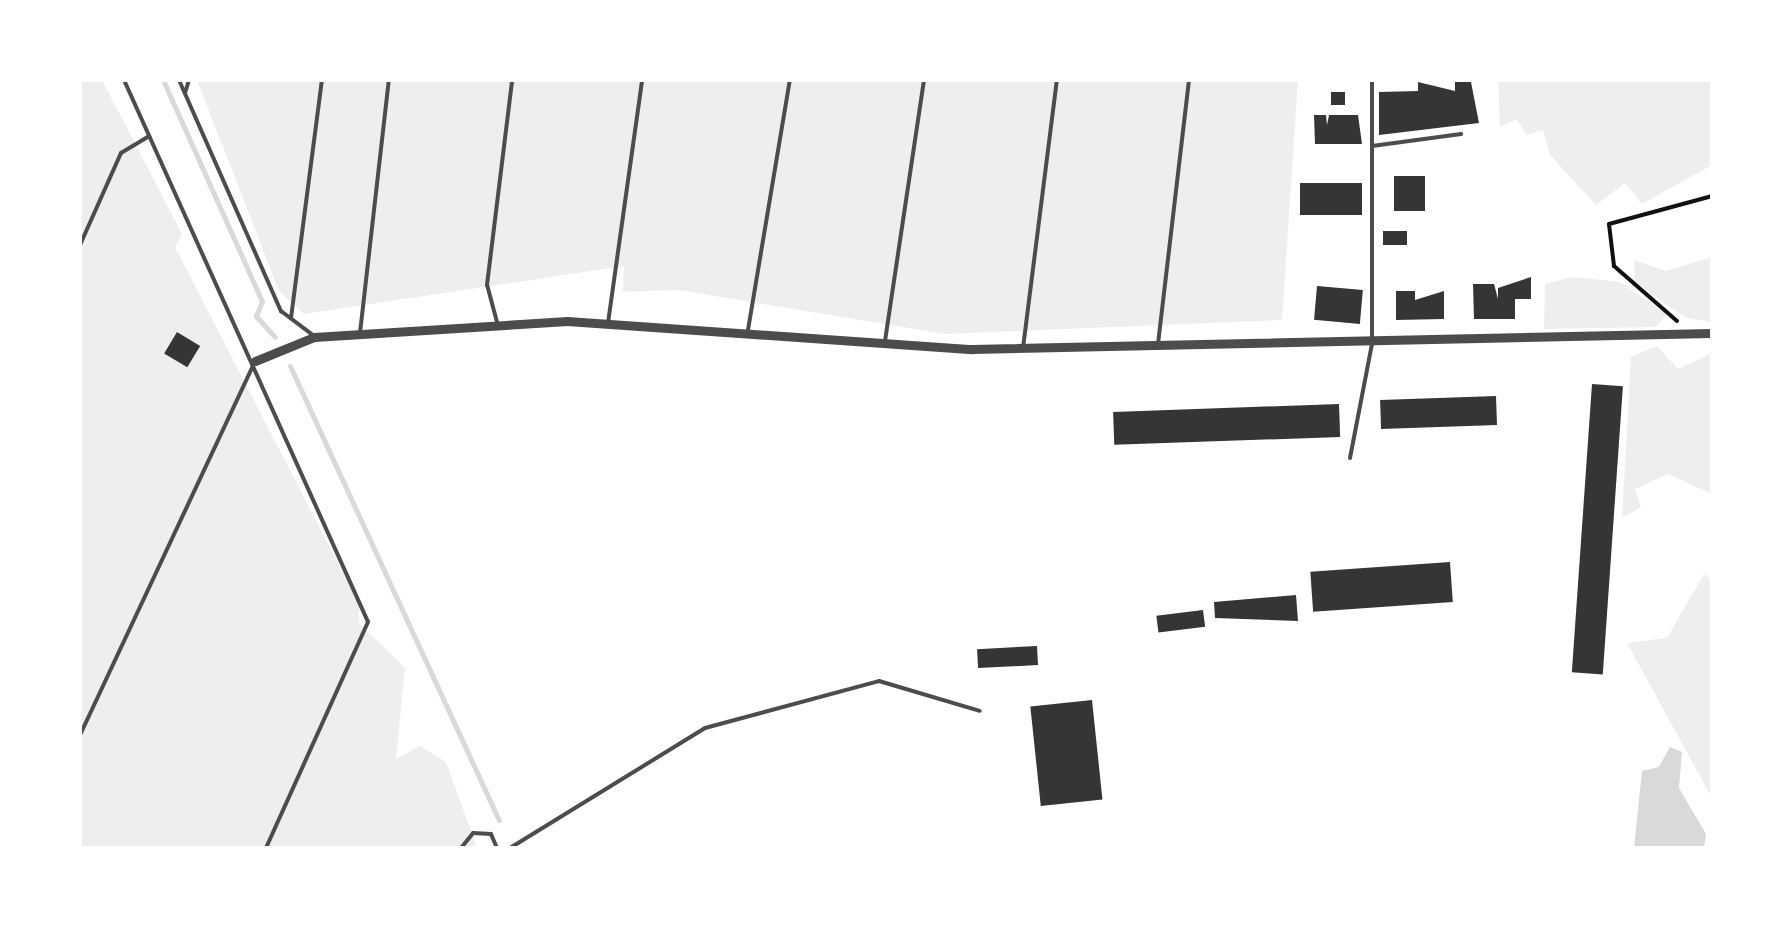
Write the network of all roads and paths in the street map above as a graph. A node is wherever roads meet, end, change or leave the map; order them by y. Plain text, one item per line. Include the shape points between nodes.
1 (124, 80) edge
2 (179, 80) edge
3 (189, 80) edge
4 (322, 80) edge
5 (389, 80) edge
6 (512, 80) edge
7 (642, 80) edge
8 (790, 80) edge
9 (924, 80) edge
10 (1057, 80) edge
11 (1189, 80) edge
12 (1372, 80) edge
13 (185, 93) junction
14 (1461, 134) dead end
15 (149, 136) junction
16 (1372, 146) junction
17 (1712, 196) edge
18 (80, 245) edge
19 (291, 318) junction
20 (497, 322) junction
21 (608, 324) junction
22 (1712, 333) edge
23 (1684, 334) junction
24 (747, 335) junction
25 (314, 337) junction
26 (360, 338) junction
27 (1158, 344) junction
28 (1372, 344) junction
29 (885, 346) junction
30 (1023, 348) junction
31 (255, 361) junction
32 (1350, 458) dead end
33 (980, 711) dead end
34 (80, 735) edge
35 (266, 848) edge
36 (461, 848) edge
37 (497, 848) edge
38 (510, 848) edge

1 - 15 lane
2 - 13 lane
3 - 13 lane
4 - 19 lane
5 - 26 lane
6 - 20 lane via 487,285
7 - 21 lane
8 - 24 lane
9 - 29 lane
10 - 30 lane
11 - 27 lane
12 - 16 lane
13 - 19 lane
14 - 16 lane
15 - 18 lane via 121,153
15 - 31 lane
16 - 28 lane
17 - 23 path via 1624,215 1606,240 1614,266
19 - 25 lane
20 - 21 street
20 - 26 street
21 - 24 street
22 - 23 street
23 - 28 street
24 - 29 street
25 - 26 street
25 - 31 street
27 - 28 street
27 - 30 street
28 - 32 lane
29 - 30 street
31 - 34 lane
31 - 35 lane via 368,622
33 - 38 lane via 879,680 705,728
36 - 37 lane via 473,833 491,834

